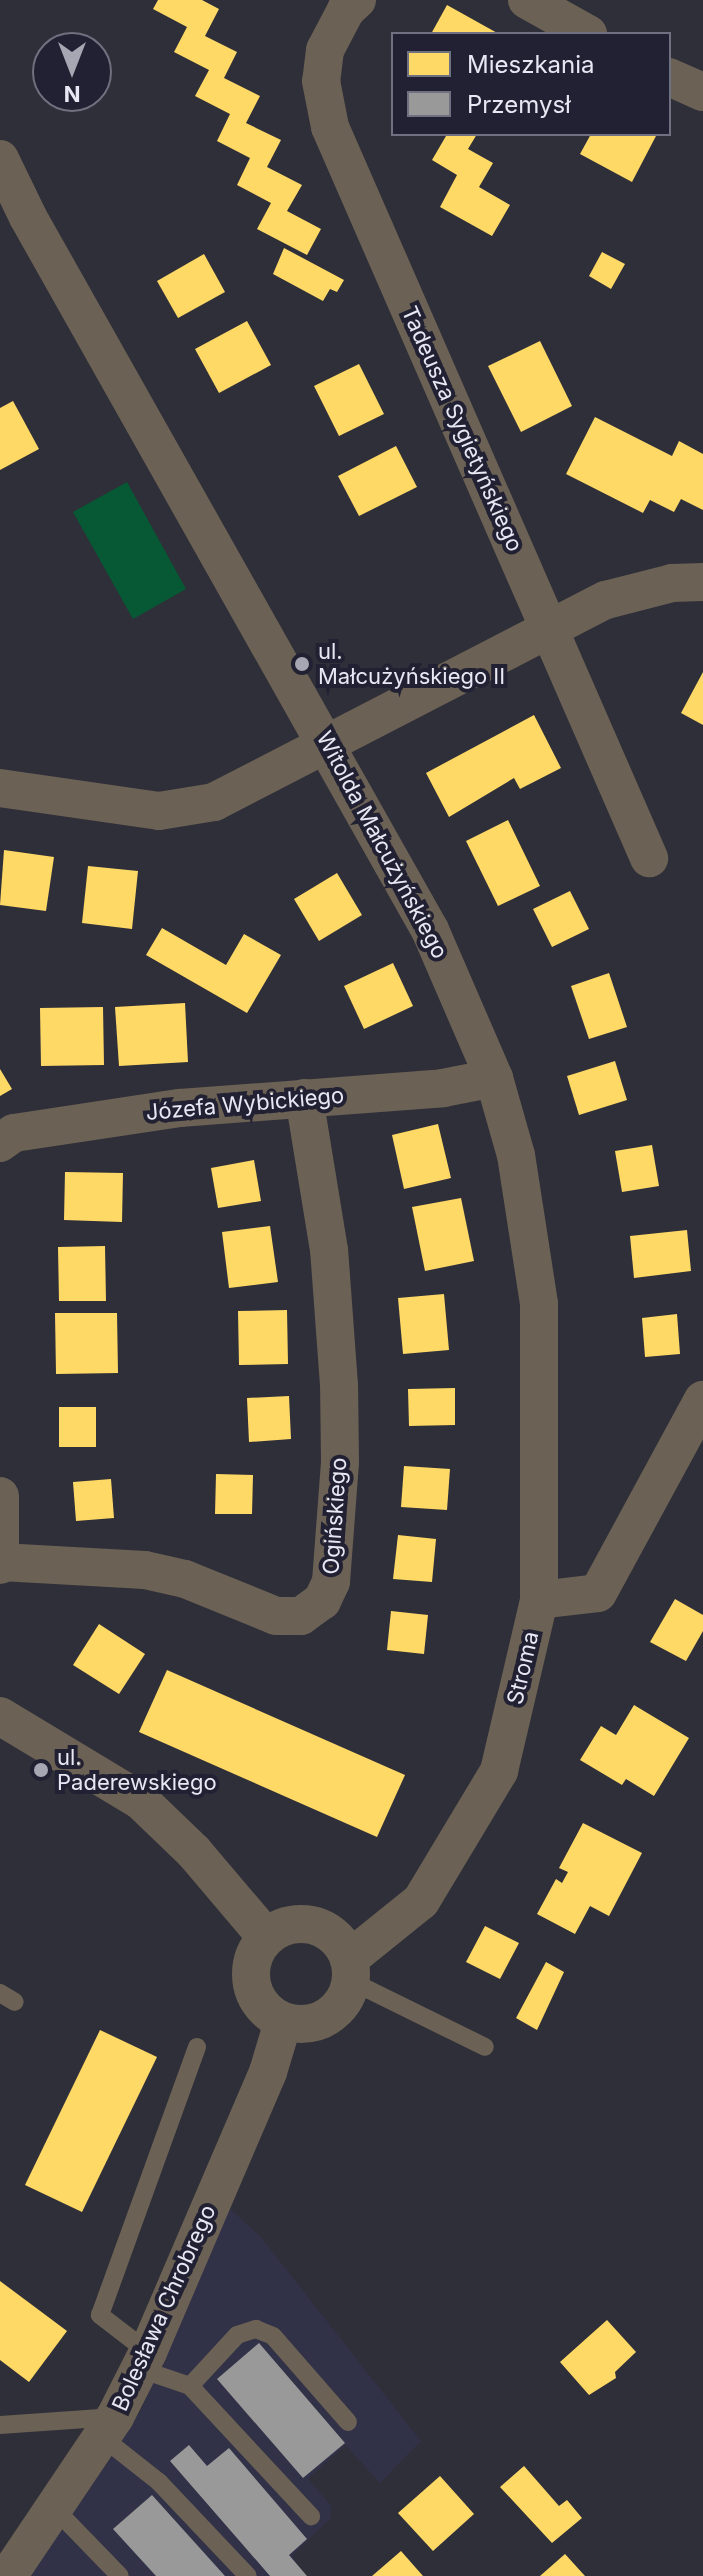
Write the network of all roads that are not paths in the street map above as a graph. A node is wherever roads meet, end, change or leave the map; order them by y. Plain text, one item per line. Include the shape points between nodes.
1 (357, 0) edge
2 (527, 0) edge
3 (584, 32) edge
4 (671, 78) edge
5 (703, 92) edge
6 (0, 159) edge
7 (703, 582) edge
8 (549, 628) junction
9 (329, 745) junction
10 (0, 788) edge
11 (649, 858) dead end
12 (494, 1078) junction
13 (304, 1098) junction
14 (0, 1143) edge
15 (703, 1400) edge
16 (0, 1496) edge
17 (1, 1564) edge
18 (539, 1600) junction
19 (0, 1716) edge
20 (266, 1937) junction
21 (350, 1970) junction
22 (283, 2022) junction
23 (197, 2047) dead end
24 (485, 2047) dead end
25 (144, 2360) junction
26 (190, 2386) junction
27 (348, 2422) dead end
28 (0, 2425) edge
29 (108, 2427) junction
30 (55, 2509) junction
31 (311, 2516) dead end
32 (10, 2556) edge
33 (120, 2576) edge
34 (248, 2576) edge

1 - 8 street, Tadeusza Sygietyńskiego via 325,50 321,81 330,127
2 - 3 street
4 - 5 street
6 - 9 street, Witolda Małcużyńskiego
7 - 8 street via 638,589
8 - 9 street
8 - 11 street, Tadeusza Sygietyńskiego
9 - 10 street via 214,802 159,811
9 - 12 street, Witolda Małcużyńskiego via 430,930
12 - 13 street, Józefa Wybickiego via 443,1088
12 - 18 street, Witolda Małcużyńskiego via 516,1155 539,1304
13 - 14 street, Józefa Wybickiego via 180,1108 14,1133
13 - 17 street, Ogińskiego via 329,1250 339,1385 340,1462 331,1582 322,1601 301,1616 276,1616 185,1579 145,1570
15 - 18 street via 598,1593
16 - 17 street
18 - 21 street, Stroma via 499,1771 421,1901
19 - 20 street via 141,1801 194,1852
20 - 21 street via 304,1923 331,1935
20 - 22 street via 256,1951 251,1984 263,2007
21 - 22 street via 344,2002 327,2018 306,2025
21 - 24 lane
22 - 25 street, Bolesława Chrobrego via 268,2072
23 - 25 lane via 100,2315
25 - 26 lane
25 - 29 street, Bolesława Chrobrego
26 - 27 lane via 237,2335 256,2329 273,2336
26 - 31 lane
28 - 29 lane
29 - 30 street, Bolesława Chrobrego
29 - 34 lane
30 - 32 street, Bolesława Chrobrego
30 - 33 lane

